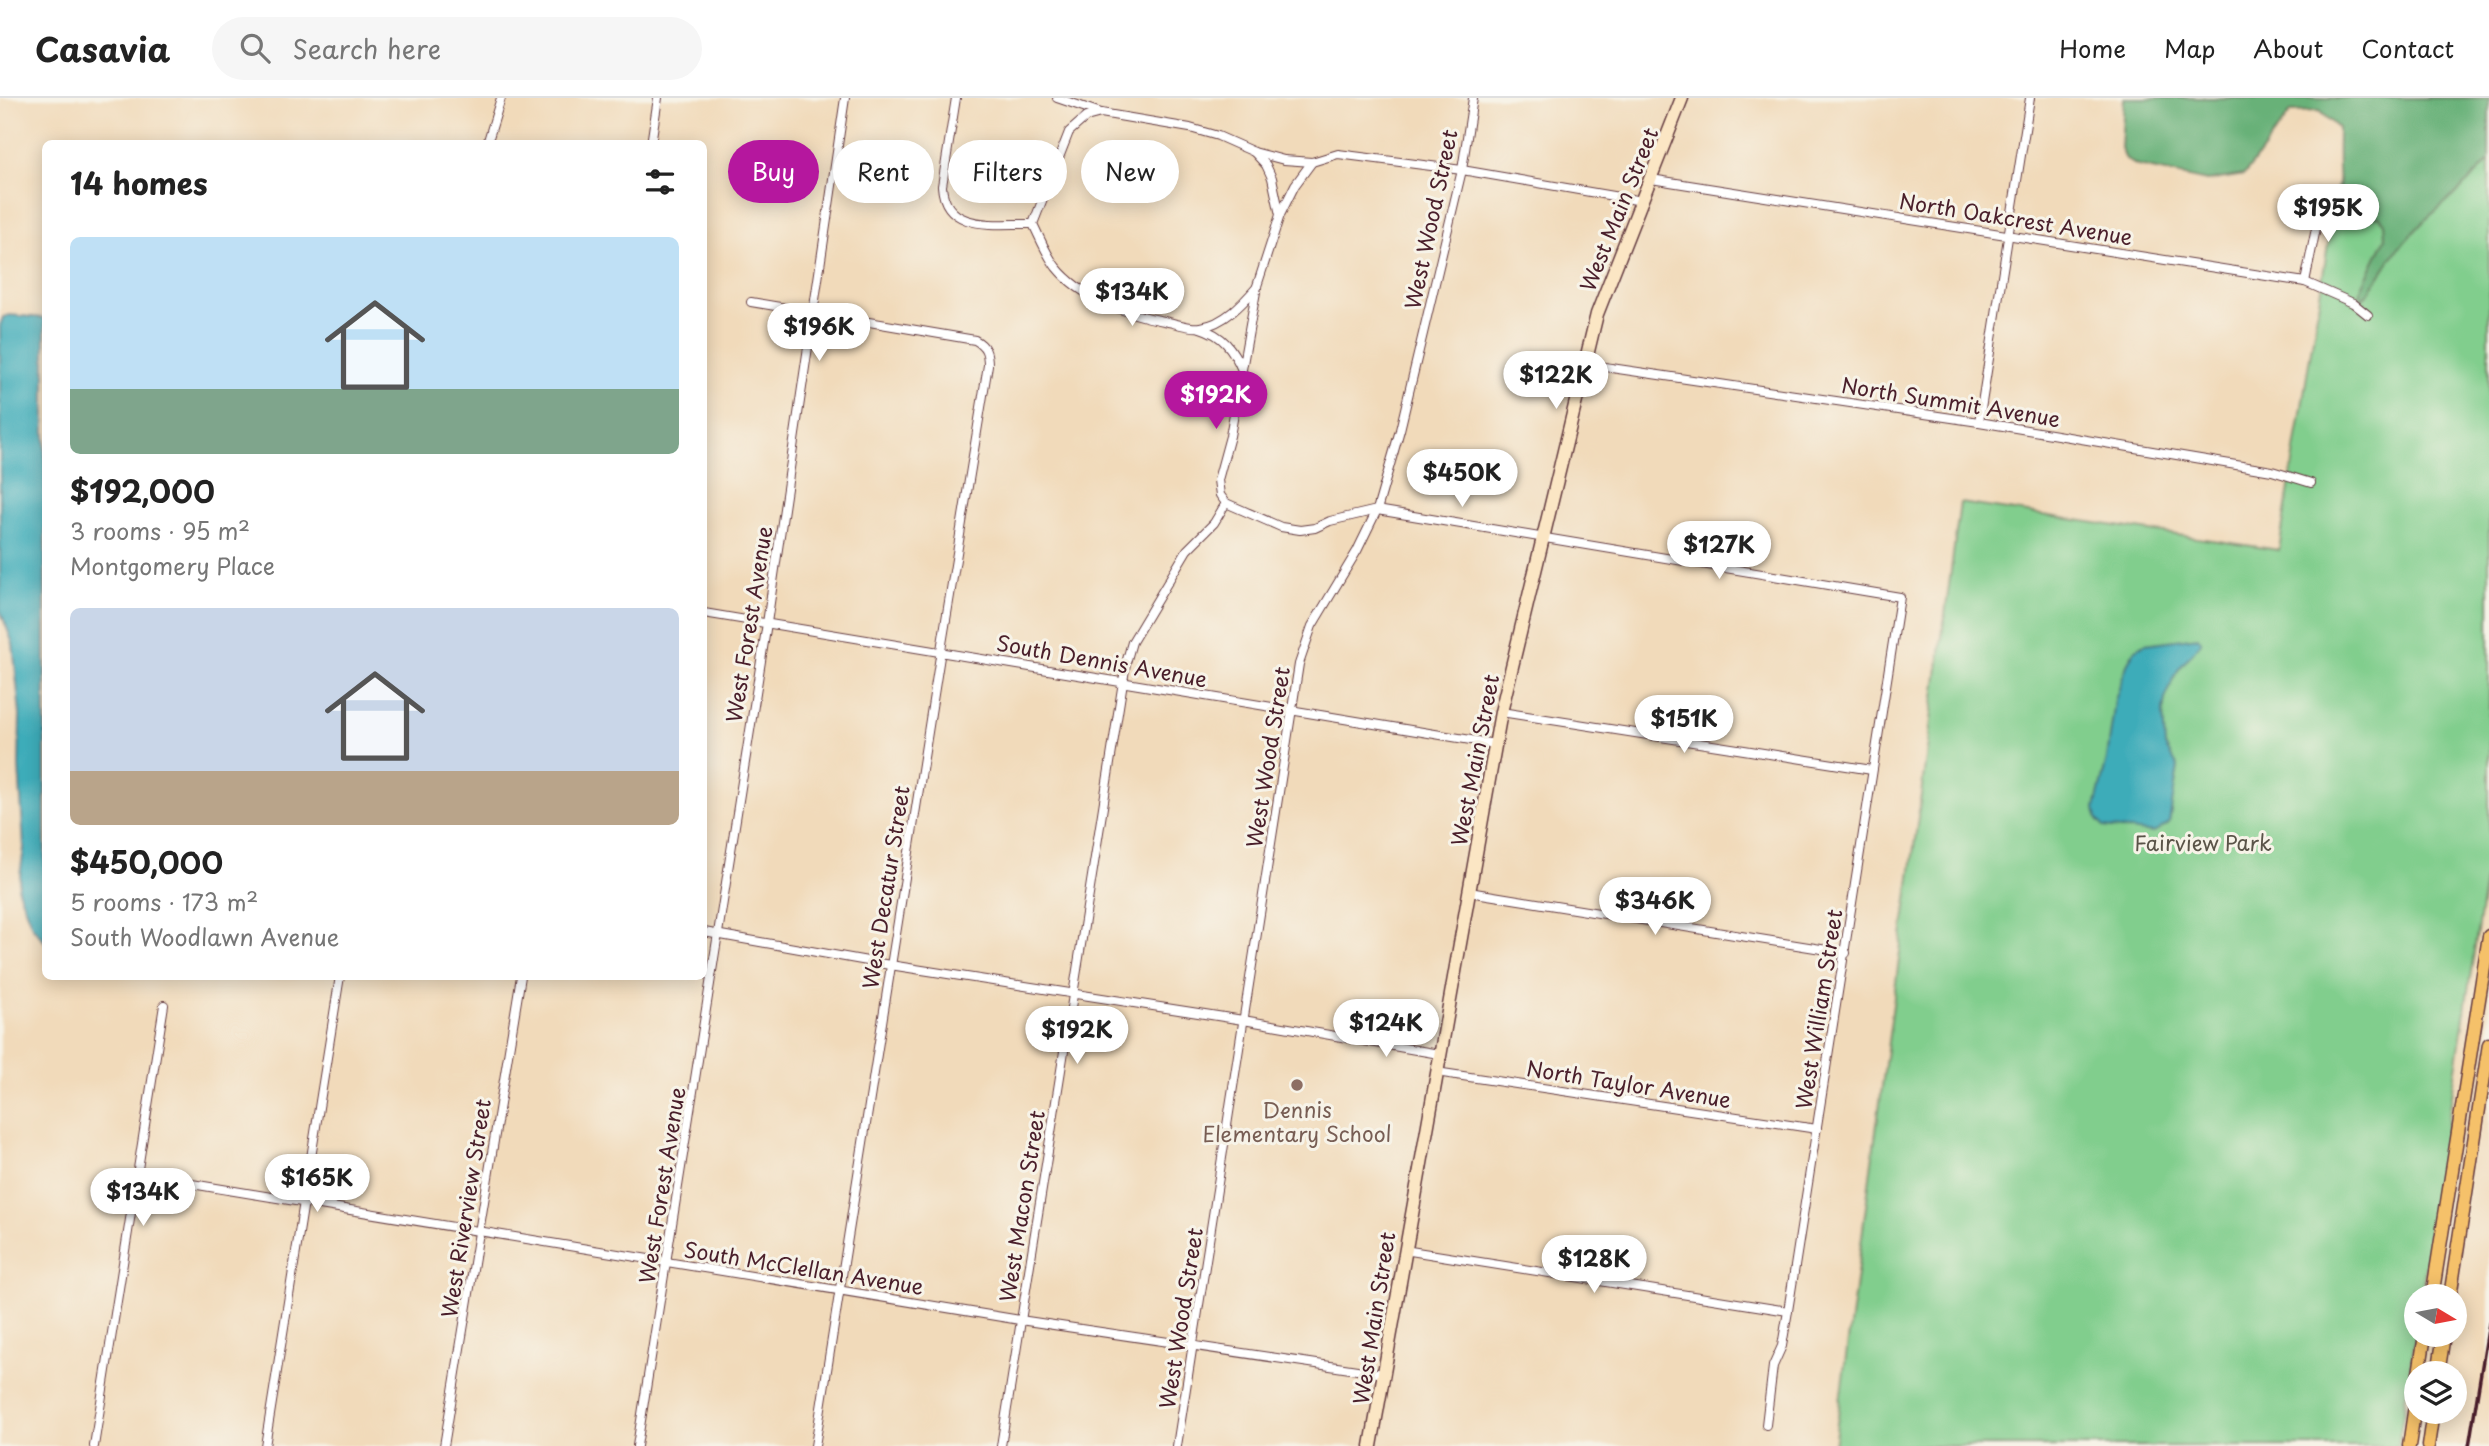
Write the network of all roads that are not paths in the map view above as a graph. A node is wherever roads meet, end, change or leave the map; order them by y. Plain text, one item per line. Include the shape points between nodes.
1 (501, 98) edge
2 (658, 98) edge
3 (845, 98) edge
4 (956, 98) edge
5 (1058, 98) edge
6 (1473, 98) edge
7 (1682, 98) edge
8 (2030, 98) edge
9 (1101, 113) junction
10 (488, 140) edge
11 (652, 140) edge
12 (1254, 152) junction
13 (1312, 162) junction
14 (1462, 170) junction
15 (1651, 179) junction
16 (2322, 200) dead end
17 (1642, 201) junction
18 (1280, 215) junction
19 (1033, 224) junction
20 (2009, 234) junction
21 (2305, 282) junction
22 (1257, 286) junction
23 (751, 302) dead end
24 (812, 312) junction
25 (2368, 315) dead end
26 (1200, 328) junction
27 (1584, 364) junction
28 (1242, 370) junction
29 (1979, 422) junction
30 (2311, 483) dead end
31 (1226, 503) junction
32 (1377, 510) junction
33 (1543, 536) junction
34 (707, 613) edge
35 (766, 623) junction
36 (941, 650) junction
37 (1123, 681) junction
38 (1292, 710) junction
39 (1501, 712) junction
40 (1495, 744) junction
41 (1872, 770) junction
42 (1469, 892) junction
43 (707, 932) edge
44 (717, 934) junction
45 (2489, 936) edge
46 (1846, 953) junction
47 (890, 965) junction
48 (339, 980) edge
49 (519, 980) edge
50 (1074, 994) junction
51 (164, 1005) dead end
52 (1242, 1020) junction
53 (2489, 1044) edge
54 (1439, 1054) junction
55 (1436, 1072) junction
56 (1817, 1129) junction
57 (137, 1175) junction
58 (304, 1202) junction
59 (479, 1231) junction
60 (1404, 1250) junction
61 (667, 1262) junction
62 (2434, 1284) edge
63 (2452, 1284) edge
64 (840, 1289) junction
65 (1788, 1311) junction
66 (1020, 1320) junction
67 (1193, 1346) junction
68 (1384, 1374) junction
69 (2412, 1424) edge
70 (2431, 1424) edge
71 (1766, 1425) dead end
72 (94, 1446) edge
73 (265, 1446) edge
74 (444, 1446) edge
75 (637, 1446) edge
76 (815, 1446) edge
77 (1000, 1446) edge
78 (1177, 1446) edge
79 (1371, 1446) edge
80 (2409, 1446) edge
81 (2428, 1446) edge

1 - 10 street
2 - 11 street
3 - 24 street, West Forest Avenue
4 - 19 street via 942,186 949,211 960,219 978,222
5 - 9 street
6 - 14 street, West Wood Street
7 - 15 street, West Main Street
8 - 20 street
9 - 12 street via 1190,128
9 - 19 street via 1086,117 1069,132
12 - 13 street
12 - 18 street via 1272,178
13 - 14 street via 1338,153
13 - 18 street
14 - 17 street
14 - 32 street, West Wood Street
15 - 17 street, West Main Street
15 - 20 street, North Oakcrest Avenue
16 - 21 street
17 - 27 street, West Main Street via 1612,270
18 - 22 street
19 - 26 street via 1056,266 1078,288 1148,318
20 - 21 street, North Oakcrest Avenue
20 - 29 street
21 - 25 street, North Oakcrest Avenue via 2353,303
22 - 26 street via 1224,317
22 - 28 street
23 - 24 street
24 - 35 street, West Forest Avenue
24 - 36 street, West Decatur Street via 975,340 988,354
26 - 28 street via 1226,341
27 - 29 street, North Summit Avenue
27 - 33 street, West Main Street
28 - 31 street via 1218,480
29 - 30 street, North Summit Avenue via 2273,471
31 - 32 street via 1280,527 1300,530
31 - 37 street, West Macon Street via 1214,523 1187,550 1132,642
32 - 33 street
32 - 38 street, West Wood Street via 1312,626
33 - 39 street, West Main Street
33 - 41 street, West William Street via 1900,597
34 - 35 street, South Dennis Avenue
35 - 36 street, South Dennis Avenue
35 - 44 street, West Forest Avenue
36 - 37 street, South Dennis Avenue
36 - 47 street, West Decatur Street
37 - 38 street, South Dennis Avenue
37 - 50 street, West Macon Street
38 - 40 street, South Dennis Avenue
38 - 52 street, West Wood Street
39 - 40 street, West Main Street
39 - 41 street
40 - 42 street, West Main Street
41 - 46 street, West William Street
42 - 46 street
42 - 54 street, West Main Street
43 - 44 street
44 - 47 street
44 - 61 street, West Forest Avenue
45 - 62 main road
46 - 56 street, West William Street
47 - 50 street
47 - 64 street, West Decatur Street
48 - 58 street
49 - 59 street, West Riverview Street
50 - 52 street
50 - 66 street, West Macon Street
51 - 57 street
52 - 54 street
52 - 67 street, West Wood Street
53 - 63 main road
54 - 55 street, West Main Street
55 - 56 street, North Taylor Avenue
55 - 60 street, West Main Street
56 - 65 street, West William Street
57 - 58 street, South McClellan Avenue
57 - 72 street
58 - 59 street, South McClellan Avenue
58 - 73 street
59 - 61 street, South McClellan Avenue
59 - 74 street, West Riverview Street
60 - 65 street
60 - 68 street, West Main Street
61 - 64 street, South McClellan Avenue
61 - 75 street, West Forest Avenue
64 - 66 street, South McClellan Avenue
64 - 76 street, West Decatur Street
65 - 71 street, West William Street via 1773,1366
66 - 67 street, South McClellan Avenue
66 - 77 street, West Macon Street
67 - 68 street, South McClellan Avenue
67 - 78 street, West Wood Street
68 - 79 street, West Main Street
69 - 80 main road
70 - 81 main road

